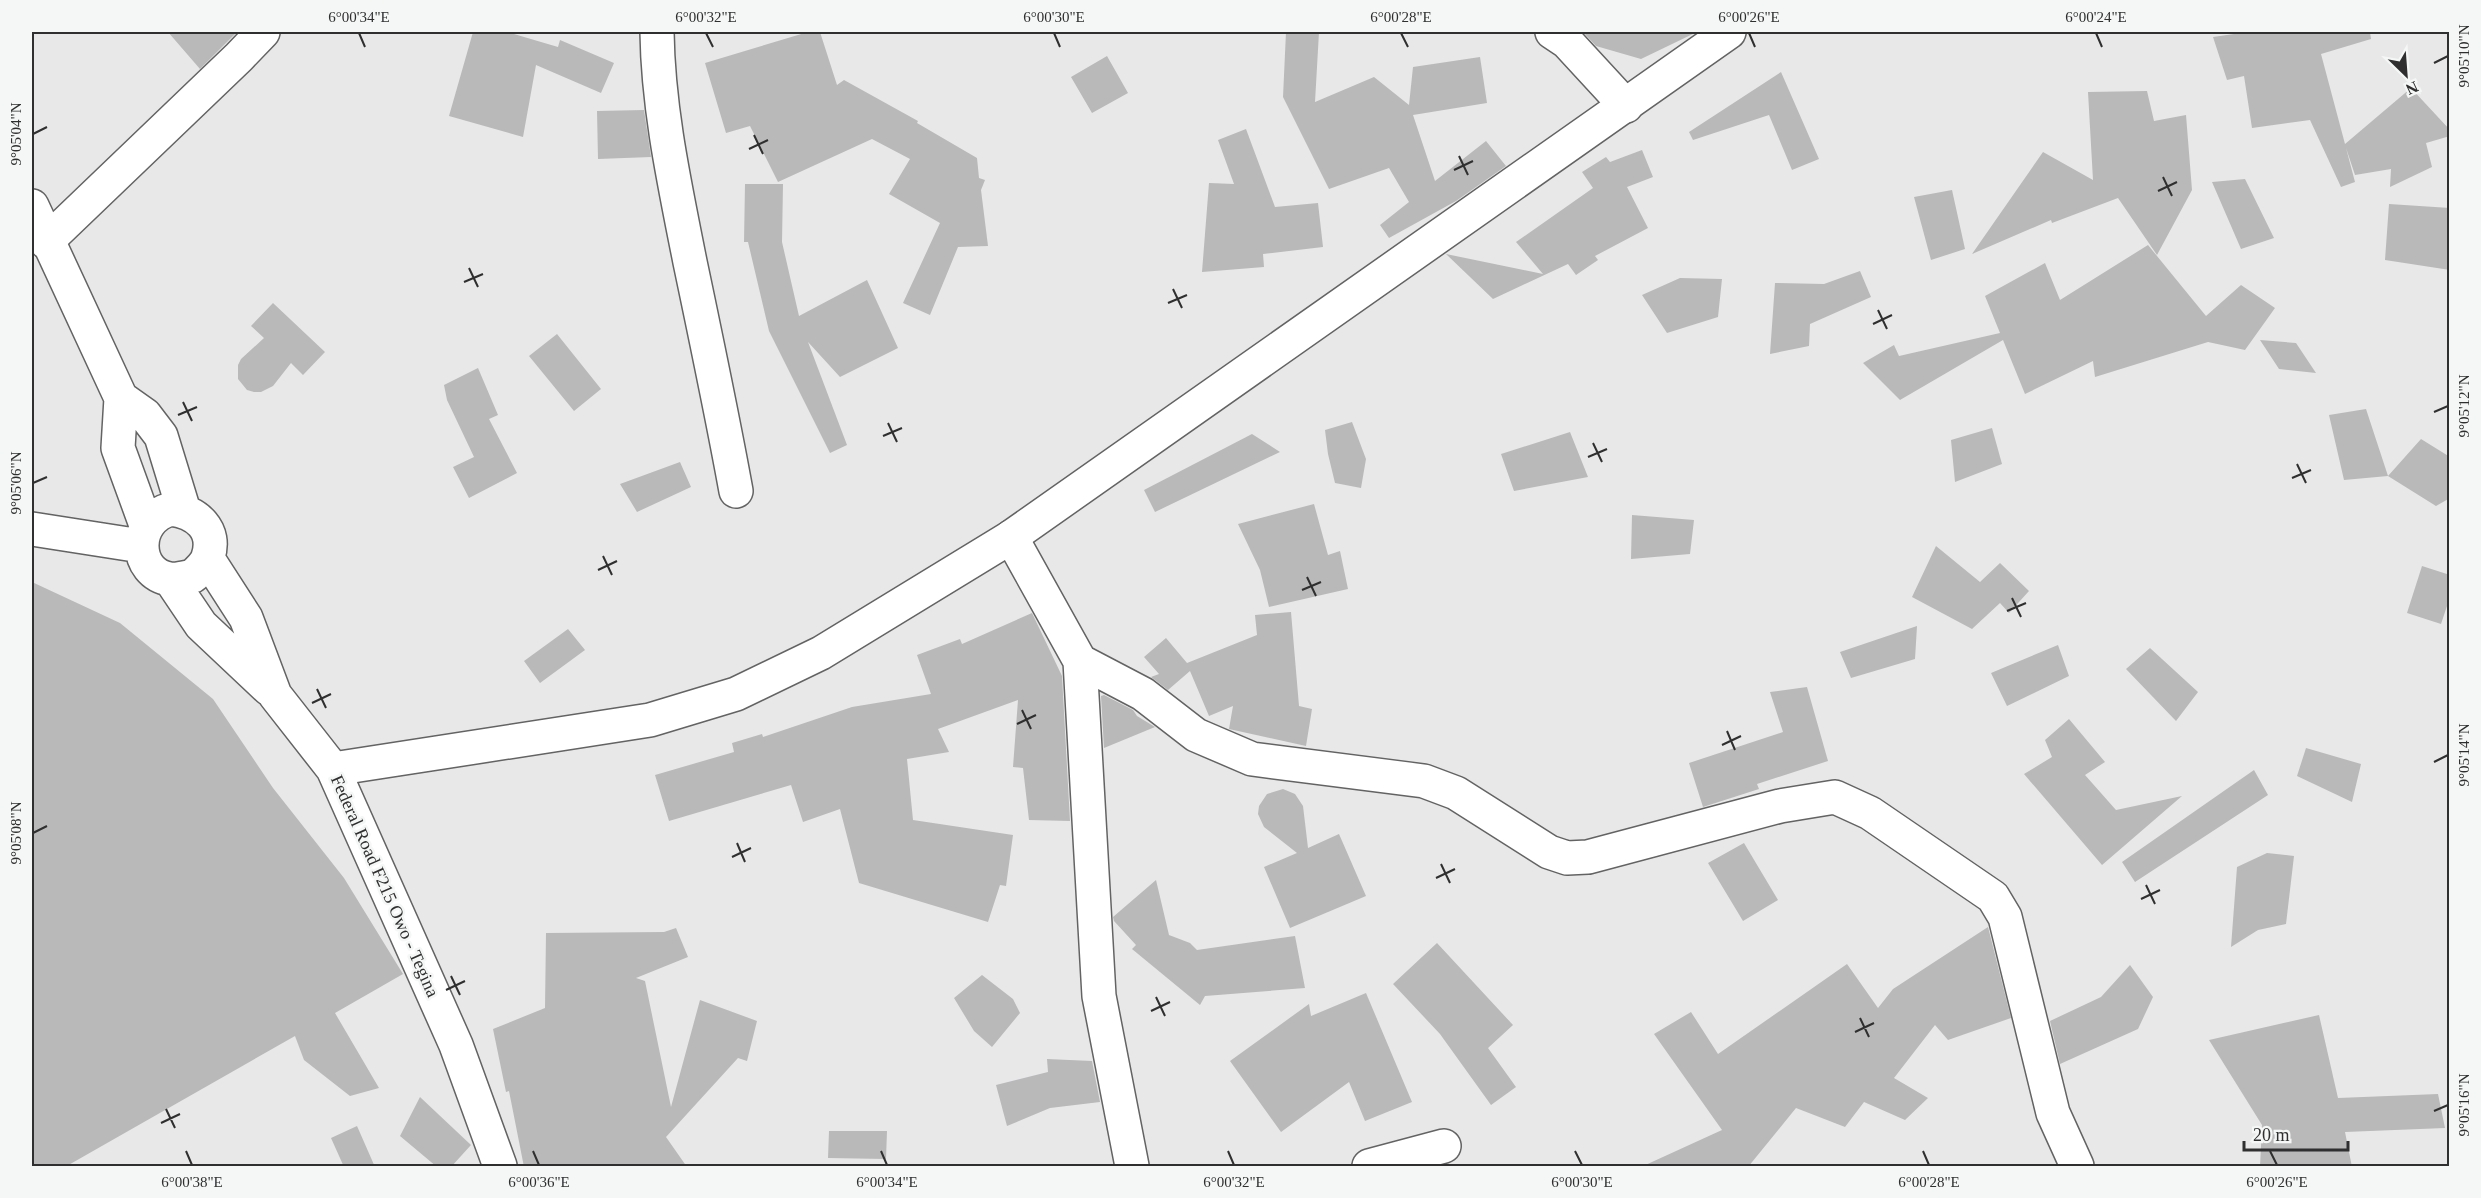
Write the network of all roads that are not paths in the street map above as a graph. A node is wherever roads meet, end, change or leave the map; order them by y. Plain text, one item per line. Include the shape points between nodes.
1 (263, 32) edge
2 (657, 32) edge
3 (1552, 32) edge
4 (1730, 32) edge
5 (1626, 105) junction
6 (32, 207) edge
7 (46, 242) junction
8 (121, 398) junction
9 (736, 491) dead end
10 (184, 511) junction
11 (32, 529) edge
12 (143, 536) junction
13 (1011, 537) junction
14 (208, 559) junction
15 (170, 579) junction
16 (1080, 661) junction
17 (275, 695) junction
18 (333, 769) junction
19 (1444, 1146) dead end
20 (500, 1167) edge
21 (1132, 1167) edge
22 (1370, 1167) edge
23 (2078, 1167) edge

1 - 7 main road
2 - 9 main road via 657,66 672,174
3 - 5 main road via 1567,42
4 - 5 main road
5 - 13 main road
6 - 7 main road
7 - 8 main road
8 - 10 main road via 145,415 161,436
8 - 12 main road via 118,448
10 - 12 main road via 171,509 159,513
10 - 14 main road, Federal Road F215 Owo - Tegina via 202,521 210,539
11 - 12 main road
12 - 15 main road via 145,561 156,573
13 - 16 main road
13 - 18 main road via 821,653 736,694 650,720
14 - 15 main road via 194,576
14 - 17 main road, Federal Road F215 Owo - Tegina via 246,618
15 - 17 main road via 201,625
16 - 21 main road via 1099,996
16 - 23 main road via 1143,693 1196,735 1251,759 1424,781 1456,793 1549,852 1567,858 1588,857 1780,806 1835,797 1870,813 1993,897 2005,917 2053,1113
17 - 18 main road, Federal Road F215 Owo - Tegina
18 - 20 main road, Federal Road F215 Owo - Tegina via 456,1045
19 - 22 main road

